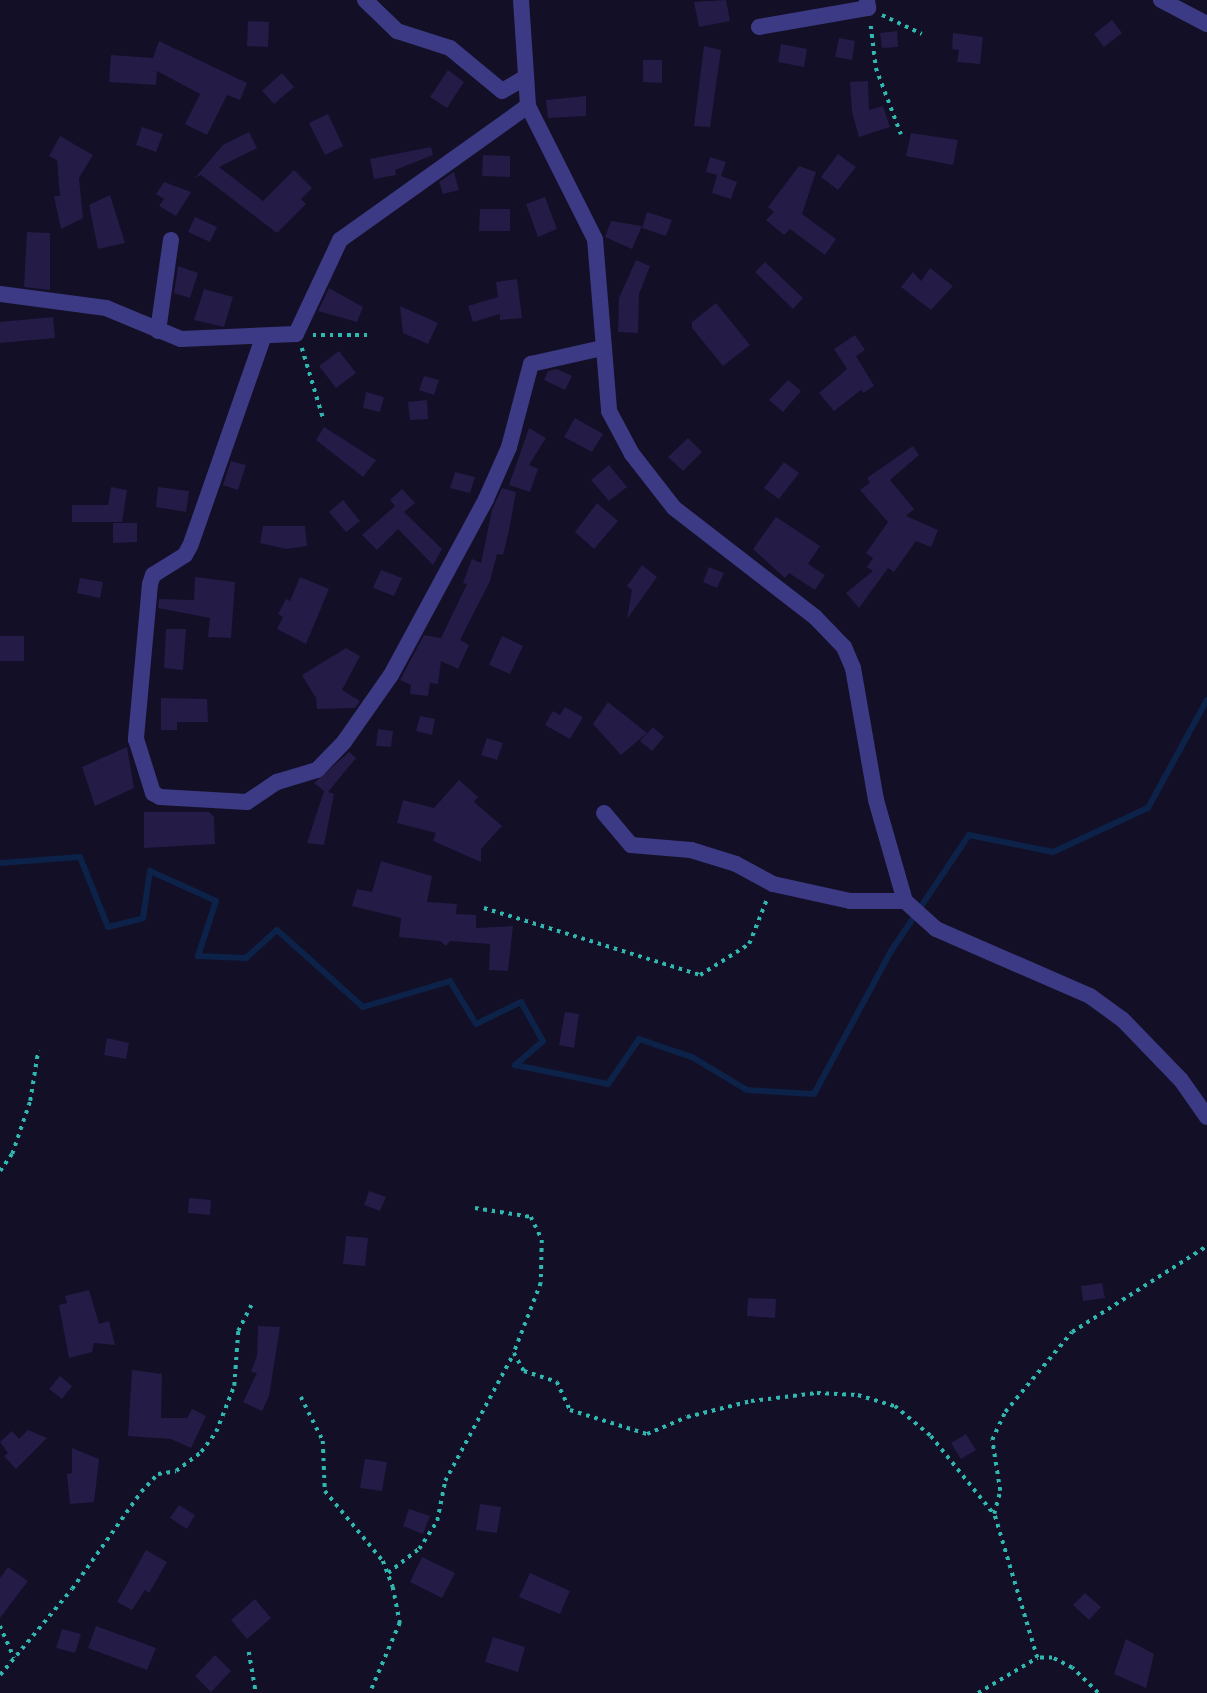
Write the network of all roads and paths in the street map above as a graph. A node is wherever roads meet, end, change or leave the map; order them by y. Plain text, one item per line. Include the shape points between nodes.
1 (365, 0) edge
2 (521, 0) edge
3 (1161, 0) edge
4 (867, 4) edge
5 (1207, 24) edge
6 (759, 27) dead end
7 (873, 32) dead end
8 (922, 34) dead end
9 (526, 77) junction
10 (528, 106) junction
11 (901, 134) dead end
12 (170, 240) dead end
13 (0, 294) edge
14 (158, 331) junction
15 (296, 334) junction
16 (367, 335) dead end
17 (262, 338) junction
18 (602, 348) junction
19 (324, 421) dead end
20 (604, 813) dead end
21 (773, 884) junction
22 (905, 901) junction
23 (484, 908) dead end
24 (38, 1051) dead end
25 (1207, 1117) edge
26 (0, 1171) edge
27 (475, 1208) dead end
28 (1207, 1246) edge
29 (252, 1303) dead end
30 (514, 1353) junction
31 (300, 1397) dead end
32 (994, 1514) junction
33 (388, 1573) junction
34 (0, 1626) edge
35 (249, 1652) dead end
36 (14, 1658) junction
37 (1037, 1658) junction
38 (0, 1675) edge
39 (256, 1693) edge
40 (370, 1693) edge
41 (978, 1693) edge
42 (1098, 1693) edge

1 - 9 street via 397,31 450,48 502,90
2 - 9 street
3 - 5 street
4 - 6 street
4 - 8 path
7 - 11 path via 876,68
9 - 10 street
10 - 15 street via 340,240
10 - 18 street via 595,239
12 - 14 street
13 - 14 street via 106,309
14 - 17 street via 192,340
15 - 16 path
15 - 17 street
15 - 19 path
17 - 18 street via 190,545 185,555 153,575 150,584 136,739 153,793 160,797 247,802 277,782 317,770 344,742 391,675 486,499 509,447 531,364
18 - 22 street via 609,411 655,485 698,529 814,617 844,647 853,668 876,800
20 - 21 street via 631,845 702,853 736,864
21 - 22 street via 850,901
21 - 23 path via 749,944 699,975
22 - 25 street via 936,929 1090,996 1111,1011 1181,1080
24 - 26 path via 30,1101 12,1154
27 - 30 path via 531,1217 542,1240 541,1283
28 - 32 path via 1170,1266 1139,1292 1100,1310 1052,1353 1005,1412 992,1440 1000,1492
29 - 36 path via 238,1331 234,1386 216,1432 201,1452 176,1471 158,1474 141,1492 72,1589
30 - 32 path via 524,1371 557,1382 570,1410 648,1434 687,1417 785,1394 858,1395 895,1406 931,1436
30 - 33 path via 445,1481 437,1521 419,1549
31 - 33 path via 323,1441 326,1492
32 - 37 path
33 - 40 path via 400,1623
34 - 36 path
35 - 39 path
36 - 38 path
37 - 41 path
37 - 42 path via 1052,1658 1072,1668

